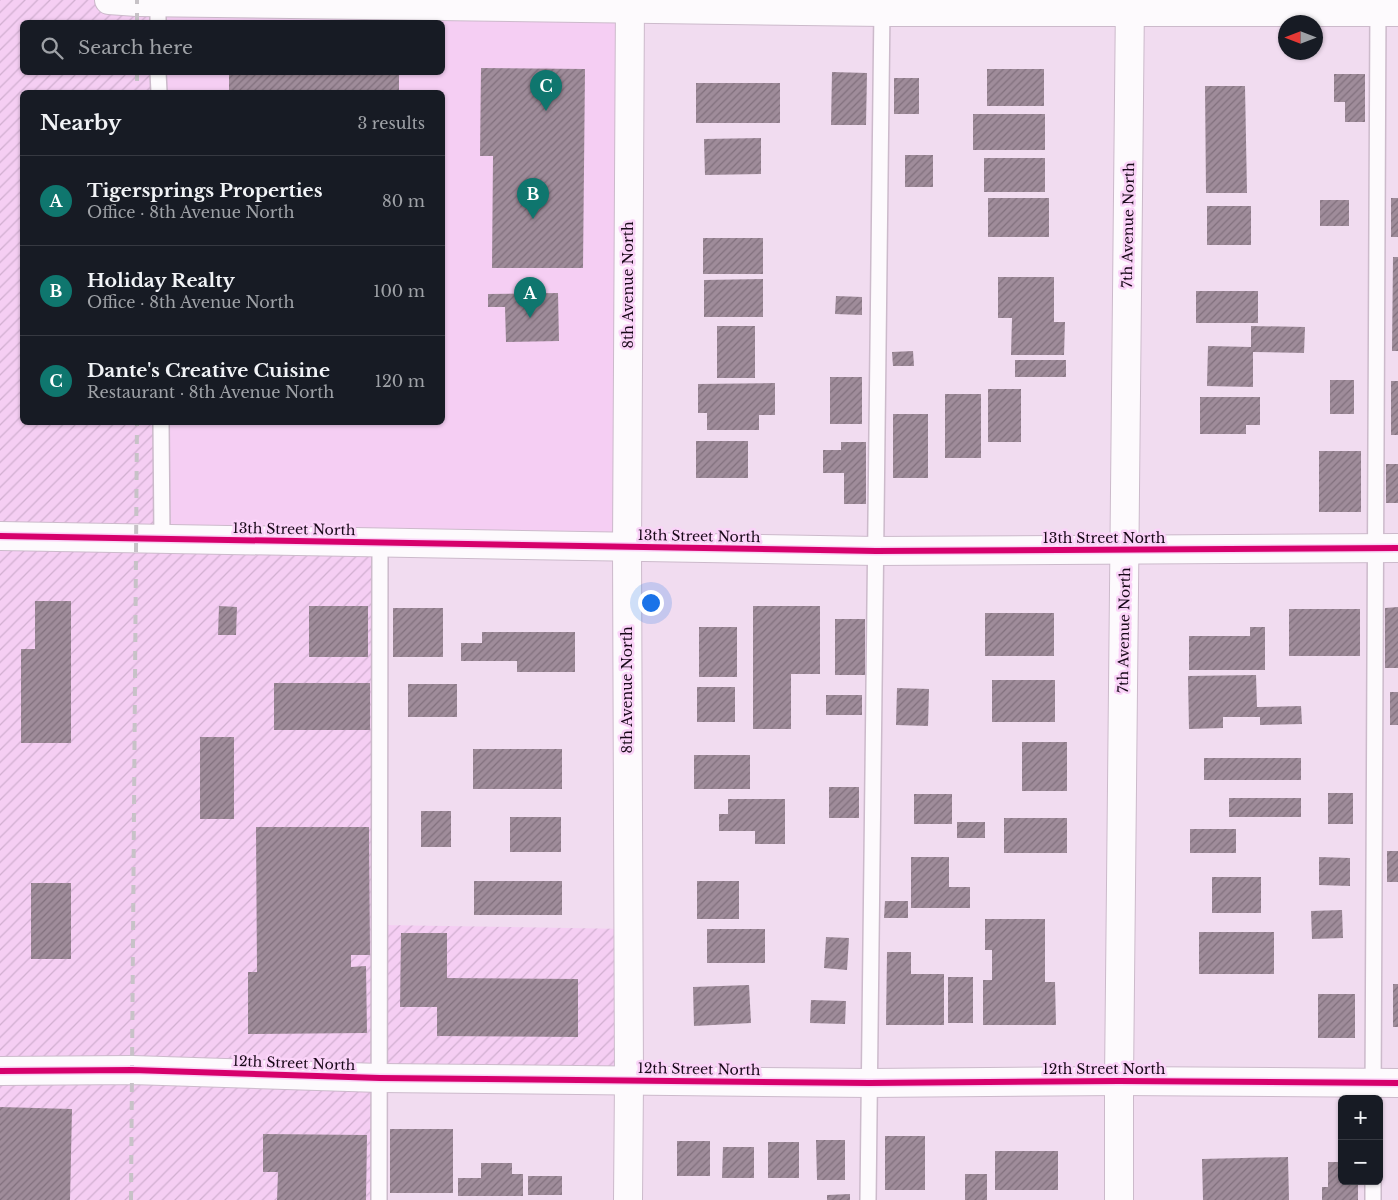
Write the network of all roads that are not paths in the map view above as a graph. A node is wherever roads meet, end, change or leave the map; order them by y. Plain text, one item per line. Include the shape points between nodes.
1 (109, 0) edge
2 (385, 3) edge
3 (630, 4) edge
4 (882, 6) edge
5 (1130, 6) edge
6 (158, 8) edge
7 (1385, 8) edge
8 (158, 75) edge
9 (159, 90) edge
10 (161, 425) edge
11 (0, 536) edge
12 (162, 538) junction
13 (380, 543) junction
14 (627, 548) junction
15 (1386, 548) edge
16 (1125, 550) junction
17 (876, 551) junction
18 (0, 1071) edge
19 (380, 1078) junction
20 (629, 1081) junction
21 (1119, 1081) junction
22 (869, 1083) junction
23 (1382, 1088) edge
24 (1373, 1185) edge
25 (379, 1200) edge
26 (628, 1200) edge
27 (868, 1200) edge
28 (1119, 1200) edge
29 (1373, 1200) edge

1 - 6 street
2 - 3 street
2 - 6 street
3 - 4 street
3 - 14 street, 8th Avenue North
4 - 5 street
4 - 17 lane
5 - 7 street
5 - 16 street, 7th Avenue North
7 - 15 lane
8 - 9 lane
10 - 12 lane
11 - 12 street, 13th Street North
12 - 13 street, 13th Street North
13 - 14 street, 13th Street North
13 - 19 lane
14 - 17 street, 13th Street North
14 - 20 street, 8th Avenue North
15 - 16 street, 13th Street North
15 - 23 lane
16 - 17 street, 13th Street North
16 - 21 street, 7th Avenue North
17 - 22 lane
18 - 19 street, 12th Street North via 132,1070
19 - 20 street, 12th Street North
19 - 25 lane
20 - 22 street, 12th Street North
20 - 26 street, 8th Avenue North
21 - 22 street, 12th Street North
21 - 23 street, 12th Street North
21 - 28 street, 7th Avenue North
22 - 27 lane
24 - 29 lane

